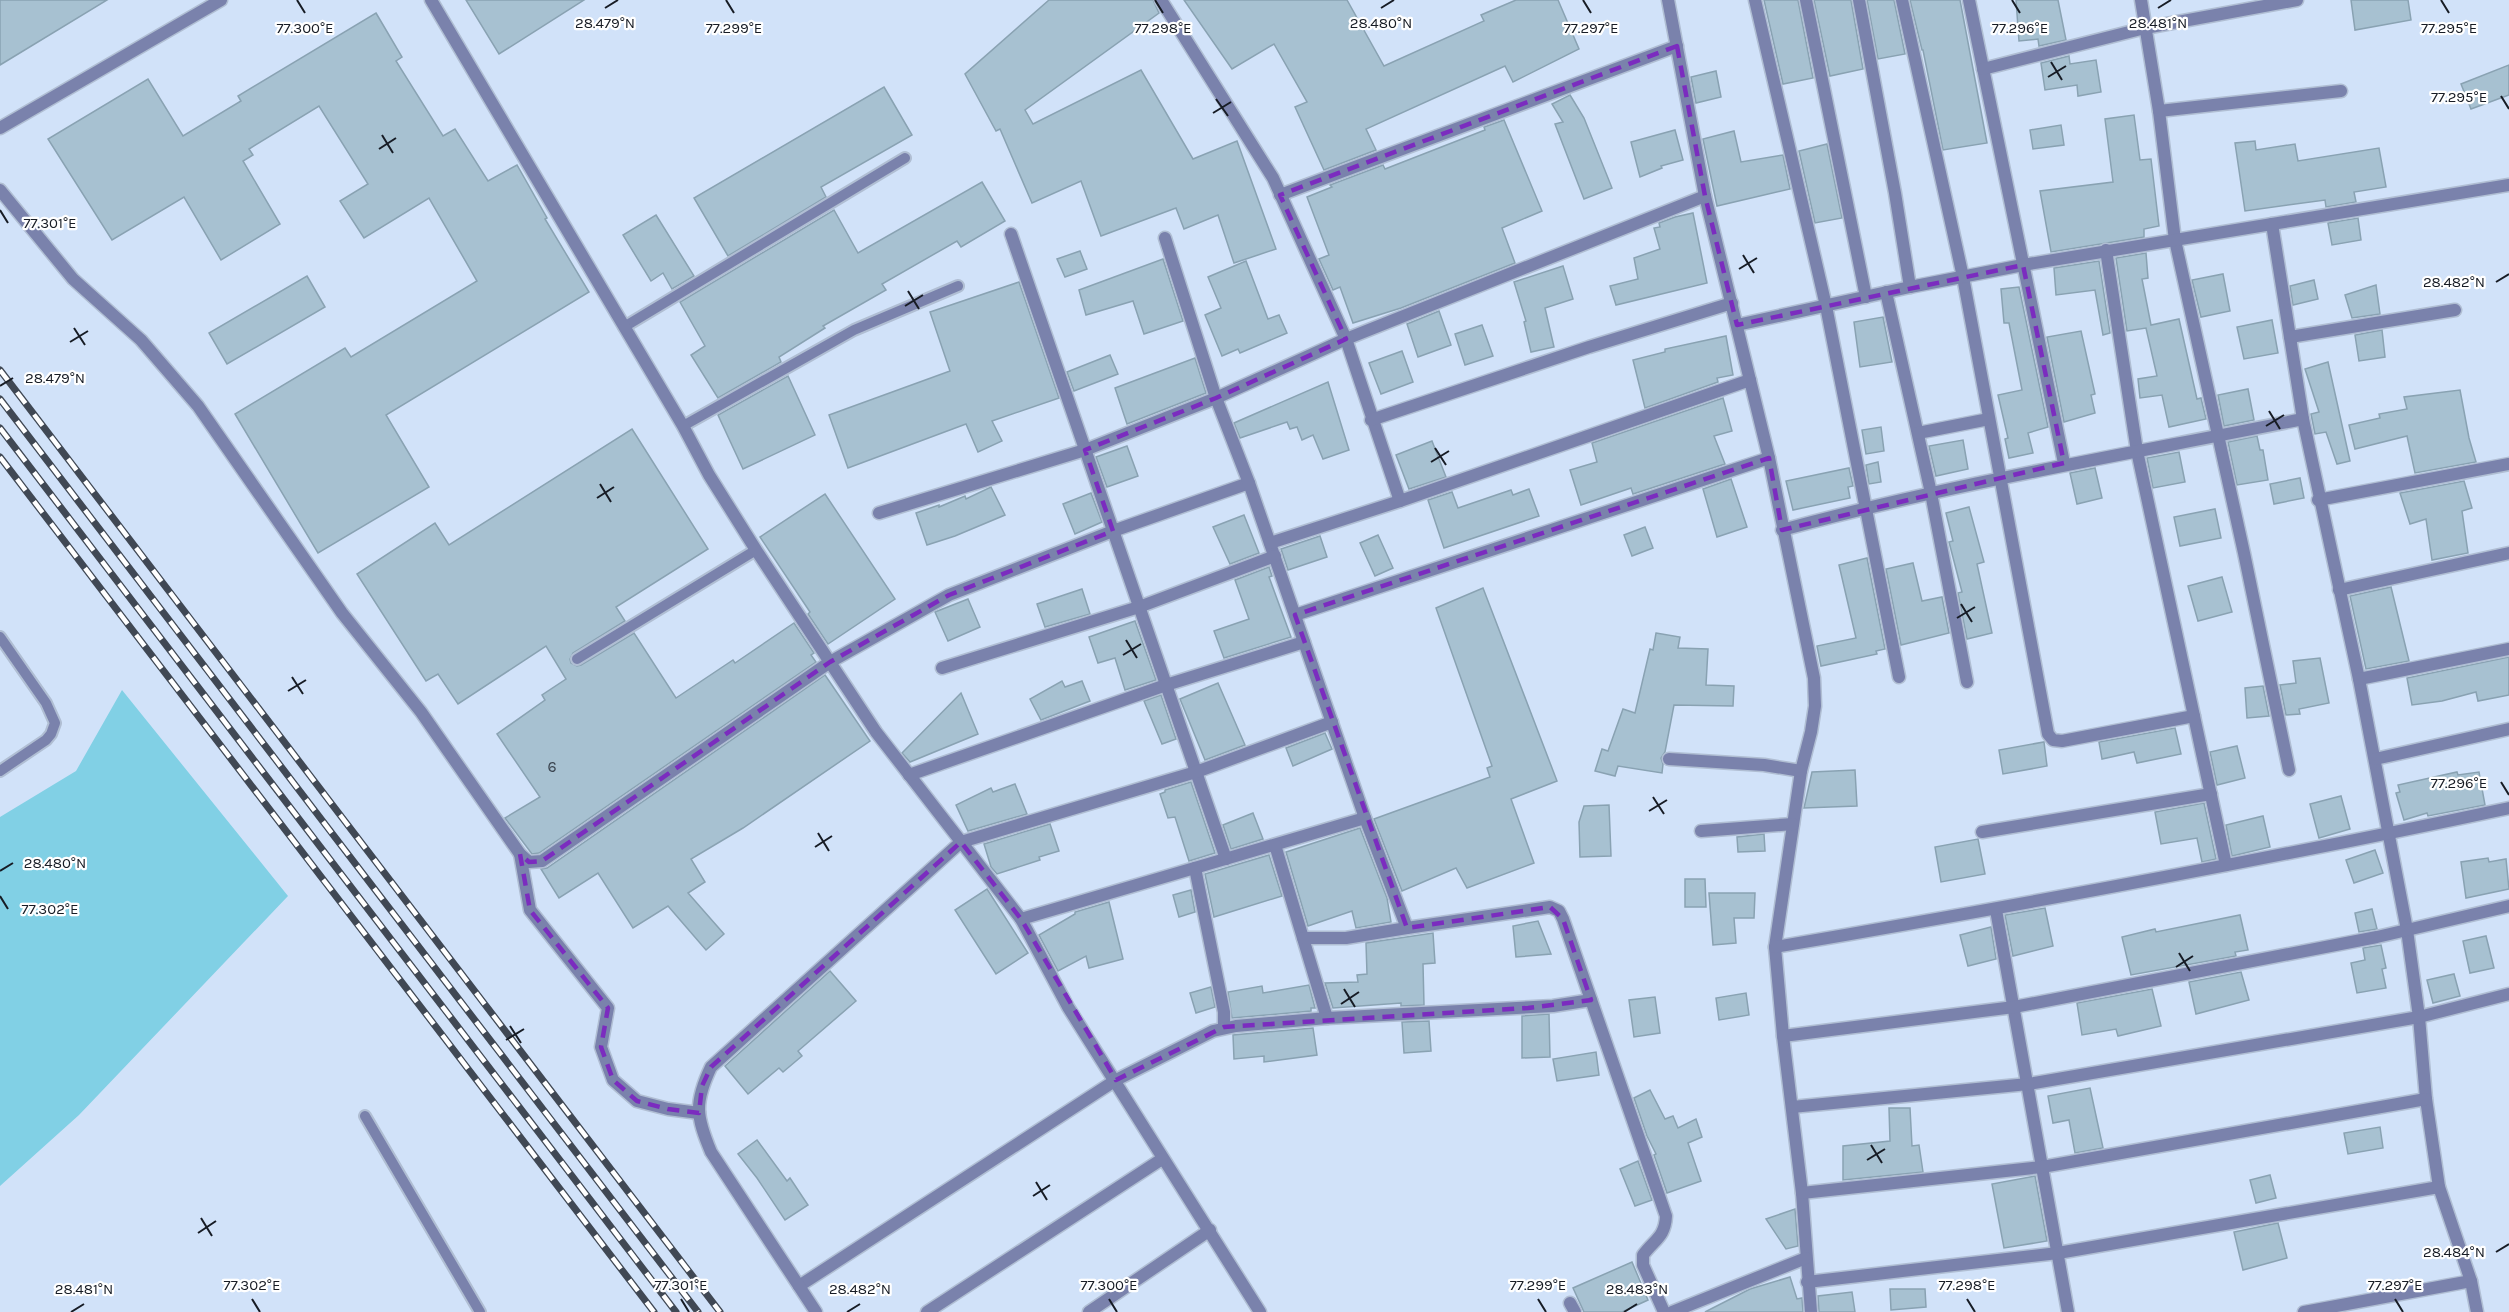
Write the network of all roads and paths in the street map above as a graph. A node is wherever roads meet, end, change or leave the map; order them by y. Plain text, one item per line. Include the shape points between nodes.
1 (221, 0) edge
2 (431, 0) edge
3 (1161, 0) edge
4 (1668, 0) edge
5 (1755, 0) edge
6 (1806, 0) edge
7 (1859, 0) edge
8 (1902, 0) edge
9 (1969, 0) edge
10 (2141, 0) edge
11 (2297, 0) edge
12 (2145, 28) junction
13 (1677, 46) junction
14 (1983, 69) junction
15 (2341, 91) dead end
16 (2159, 111) junction
17 (0, 128) edge
18 (904, 158) dead end
19 (2509, 184) edge
20 (0, 190) edge
21 (1280, 195) junction
22 (1705, 196) junction
23 (2272, 224) junction
24 (1011, 234) dead end
25 (1165, 238) dead end
26 (2175, 240) junction
27 (2106, 250) junction
28 (2023, 265) junction
29 (1963, 277) junction
30 (958, 286) dead end
31 (1910, 287) junction
32 (1886, 292) junction
33 (1866, 297) junction
34 (1732, 303) junction
35 (1826, 306) junction
36 (2455, 310) dead end
37 (1737, 325) junction
38 (624, 327) junction
39 (2290, 337) junction
40 (1346, 339) junction
41 (1749, 380) junction
42 (1216, 399) junction
43 (1989, 418) junction
44 (2302, 419) junction
45 (1371, 420) junction
46 (682, 426) junction
47 (1918, 433) junction
48 (2218, 436) junction
49 (1085, 450) junction
50 (2137, 451) junction
51 (1769, 458) junction
52 (2064, 463) junction
53 (2509, 464) edge
54 (2001, 478) junction
55 (1249, 483) junction
56 (1931, 494) junction
57 (2318, 500) junction
58 (1400, 501) junction
59 (1866, 507) junction
60 (879, 513) dead end
61 (1782, 530) junction
62 (1113, 531) junction
63 (1270, 543) junction
64 (756, 550) junction
65 (2509, 553) edge
66 (1275, 556) junction
67 (2339, 590) junction
68 (1139, 607) junction
69 (1295, 615) junction
70 (0, 637) edge
71 (1304, 642) junction
72 (2509, 649) edge
73 (577, 659) dead end
74 (830, 662) junction
75 (942, 668) dead end
76 (1899, 677) dead end
77 (2359, 679) junction
78 (1967, 682) dead end
79 (1166, 685) junction
80 (2194, 716) junction
81 (1332, 722) junction
82 (2509, 729) edge
83 (1669, 759) dead end
84 (2375, 759) junction
85 (2289, 770) dead end
86 (0, 771) edge
87 (1801, 771) junction
88 (1196, 772) junction
89 (909, 775) junction
90 (2211, 794) junction
91 (2509, 808) edge
92 (1365, 818) junction
93 (1793, 824) junction
94 (1701, 831) dead end
95 (1982, 832) dead end
96 (2389, 833) junction
97 (961, 842) junction
98 (1275, 845) junction
99 (520, 854) junction
100 (1226, 859) junction
101 (2226, 865) junction
102 (1195, 868) junction
103 (2509, 906) edge
104 (1996, 910) junction
105 (1021, 919) junction
106 (1407, 928) junction
107 (2407, 930) junction
108 (1303, 938) junction
109 (1775, 947) junction
110 (2509, 994) edge
111 (1591, 1000) junction
112 (2014, 1007) junction
113 (2419, 1017) junction
114 (1327, 1018) junction
115 (1224, 1027) junction
116 (1783, 1036) junction
117 (1116, 1080) junction
118 (2028, 1084) junction
119 (2426, 1099) junction
120 (1792, 1107) junction
121 (699, 1113) junction
122 (365, 1116) dead end
123 (1162, 1159) junction
124 (2042, 1167) junction
125 (2439, 1187) junction
126 (1802, 1193) junction
127 (1210, 1230) junction
128 (2058, 1253) junction
129 (1806, 1258) junction
130 (2471, 1281) junction
131 (1807, 1282) junction
132 (799, 1286) junction
133 (1255, 1310) edge
134 (480, 1312) edge
135 (816, 1312) edge
136 (927, 1312) edge
137 (1089, 1312) edge
138 (1664, 1312) edge
139 (1672, 1312) edge
140 (1811, 1312) edge
141 (2068, 1312) edge
142 (2304, 1312) edge
143 (2477, 1312) edge

1 - 17 street
2 - 38 street
3 - 21 street via 1265,162
4 - 13 street
5 - 35 street
6 - 33 street
7 - 31 street
8 - 29 street
9 - 14 street
10 - 12 street
11 - 12 street
12 - 14 street
12 - 16 street
13 - 21 street
13 - 22 street
14 - 28 street
15 - 16 street
16 - 26 street
18 - 38 lane
19 - 23 street
20 - 99 street via 73,279 141,340 198,406 342,613 421,712
21 - 40 street
22 - 34 street
22 - 40 street
23 - 26 street
23 - 39 street
24 - 49 street
25 - 42 street
26 - 27 street
26 - 48 street
27 - 28 street
27 - 50 street
28 - 29 street
28 - 52 street
29 - 31 street
29 - 43 street
30 - 46 lane via 854,330
31 - 32 street
32 - 33 street
32 - 47 street
33 - 35 street
34 - 37 street
34 - 45 street
35 - 37 street
35 - 59 street
36 - 39 street
37 - 41 street
38 - 46 street
39 - 44 street
40 - 42 street
40 - 45 street
41 - 51 street
41 - 58 street
42 - 49 street
42 - 55 street
43 - 47 street
43 - 54 street
44 - 48 street
44 - 57 street
45 - 58 street
46 - 64 street
47 - 56 street
48 - 50 street
48 - 85 street
49 - 60 street
49 - 62 street
50 - 52 street
50 - 80 street
51 - 61 street
51 - 69 street
52 - 54 street
53 - 57 street
54 - 56 street
54 - 80 street via 2048,734 2053,740 2062,741
55 - 62 street
55 - 63 street
56 - 59 street
56 - 78 street
57 - 67 street
58 - 63 street
59 - 61 street
59 - 76 street
61 - 87 street via 1814,678 1815,706
62 - 68 street
62 - 74 street via 949,595
63 - 66 street
64 - 73 lane
64 - 74 street
65 - 67 street
66 - 68 street
66 - 69 street
67 - 77 street
68 - 75 street
68 - 79 street
69 - 71 street
70 - 86 lane via 46,703 55,723 46,740
71 - 79 street
71 - 81 street
72 - 77 street
74 - 89 street
74 - 99 street via 543,861 528,862
77 - 84 street
79 - 88 street
79 - 89 street
80 - 90 street
81 - 88 street
81 - 92 street
82 - 84 street
83 - 87 street
84 - 96 street
87 - 93 street
88 - 97 street
88 - 100 street
89 - 97 street
90 - 95 street
90 - 101 street
91 - 96 street
92 - 98 street
92 - 106 street
93 - 94 street
93 - 109 street
96 - 101 street
96 - 107 street
97 - 105 street
97 - 121 street via 711,1066 702,1086
98 - 100 street
98 - 108 street
99 - 121 street via 530,910 608,1008 601,1047 613,1080 637,1101
100 - 102 street
101 - 104 street
102 - 105 street
102 - 115 street
103 - 107 street
104 - 109 street
104 - 112 street
105 - 117 street via 1068,1006
106 - 108 street via 1346,938
106 - 111 street via 1550,907 1559,911 1563,919
107 - 112 street
107 - 113 street
108 - 114 street
109 - 116 street
110 - 113 street
111 - 114 street via 1528,1008
111 - 138 street via 1666,1216 1661,1236 1642,1255
112 - 116 street
112 - 118 street
113 - 118 street
113 - 119 street
114 - 115 street
115 - 117 street
116 - 120 street
117 - 123 street
117 - 132 street
118 - 120 street
118 - 124 street
119 - 124 street
119 - 125 street
120 - 126 street
121 - 132 street via 699,1125 711,1152
122 - 134 lane
123 - 127 street
123 - 136 street
124 - 126 street
124 - 128 street
125 - 128 street
125 - 130 street
126 - 129 street
127 - 133 street
127 - 137 street
128 - 131 street
128 - 141 street
129 - 131 street
129 - 139 street
130 - 142 street
130 - 143 street
131 - 140 street
132 - 135 street

